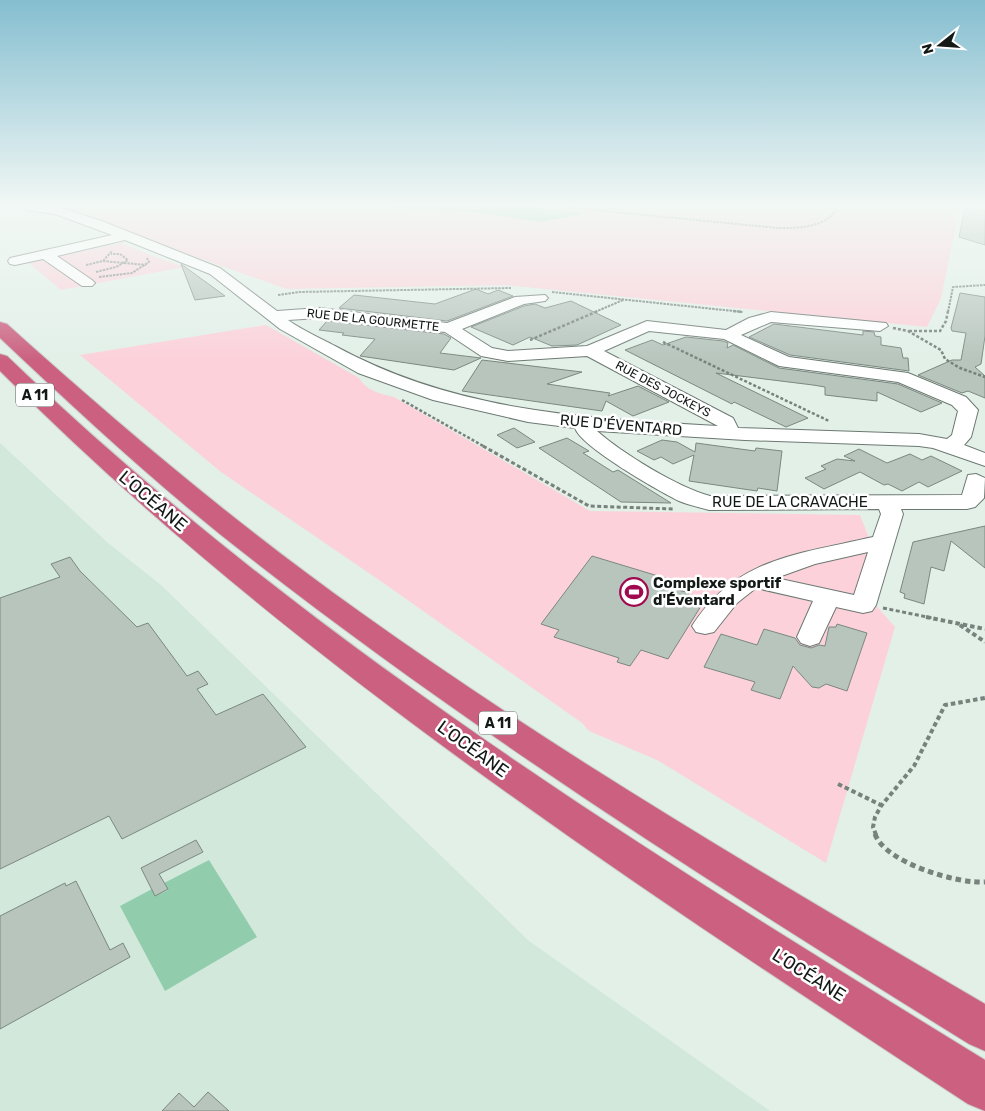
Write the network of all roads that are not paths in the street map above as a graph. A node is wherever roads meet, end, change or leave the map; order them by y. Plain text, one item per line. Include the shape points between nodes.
1 (26, 258) edge
2 (52, 258) edge
3 (182, 258) edge
4 (15, 260) dead end
5 (79, 277) road end
6 (540, 298) dead end
7 (275, 316) junction
8 (880, 326) road end
9 (0, 328) edge
10 (449, 328) junction
11 (728, 335) junction
12 (590, 351) junction
13 (0, 360) edge
14 (586, 424) junction
15 (730, 433) junction
16 (950, 447) junction
17 (985, 460) edge
18 (976, 480) dead end
19 (888, 503) junction
20 (976, 504) edge
21 (882, 542) junction
22 (753, 580) junction
23 (827, 598) junction
24 (705, 626) dead end
25 (810, 638) dead end
26 (985, 1029) edge
27 (985, 1087) edge

1 - 4 street
2 - 5 street
3 - 7 street, RUE D'ÉVENTARD via 215,271
6 - 10 street via 522,300
7 - 10 street, RUE DE LA GOURMETTE via 319,313
7 - 14 street, RUE D'ÉVENTARD via 286,326 390,380 473,405
8 - 11 street via 771,317
9 - 26 highway, L’OCÉANE / A 11 via 101,422 215,517 428,674 527,744 676,840
10 - 12 street, RUE DE LA GOURMETTE via 487,352 502,356
11 - 12 street, RUE DE LA GOURMETTE via 647,326
11 - 16 street, RUE DE LA GOURMETTE via 785,362 902,377 959,401 968,410 961,437
12 - 15 street, RUE DES JOCKEYS via 723,421 728,424
13 - 27 highway, L’OCÉANE / A 11 via 71,430 242,576 383,683 632,859
14 - 15 street, RUE D'ÉVENTARD
14 - 19 street, RUE DE LA CRAVACHE via 588,435 688,497 709,503
15 - 16 street, RUE D'ÉVENTARD via 918,440
16 - 17 street, RUE D'ÉVENTARD
18 - 20 street, RUE DE LA CRAVACHE via 973,498
19 - 20 street, RUE DE LA CRAVACHE
19 - 21 street via 892,514
21 - 22 street via 778,568
21 - 23 street via 862,605
22 - 23 street
22 - 24 street via 730,596
23 - 25 street

